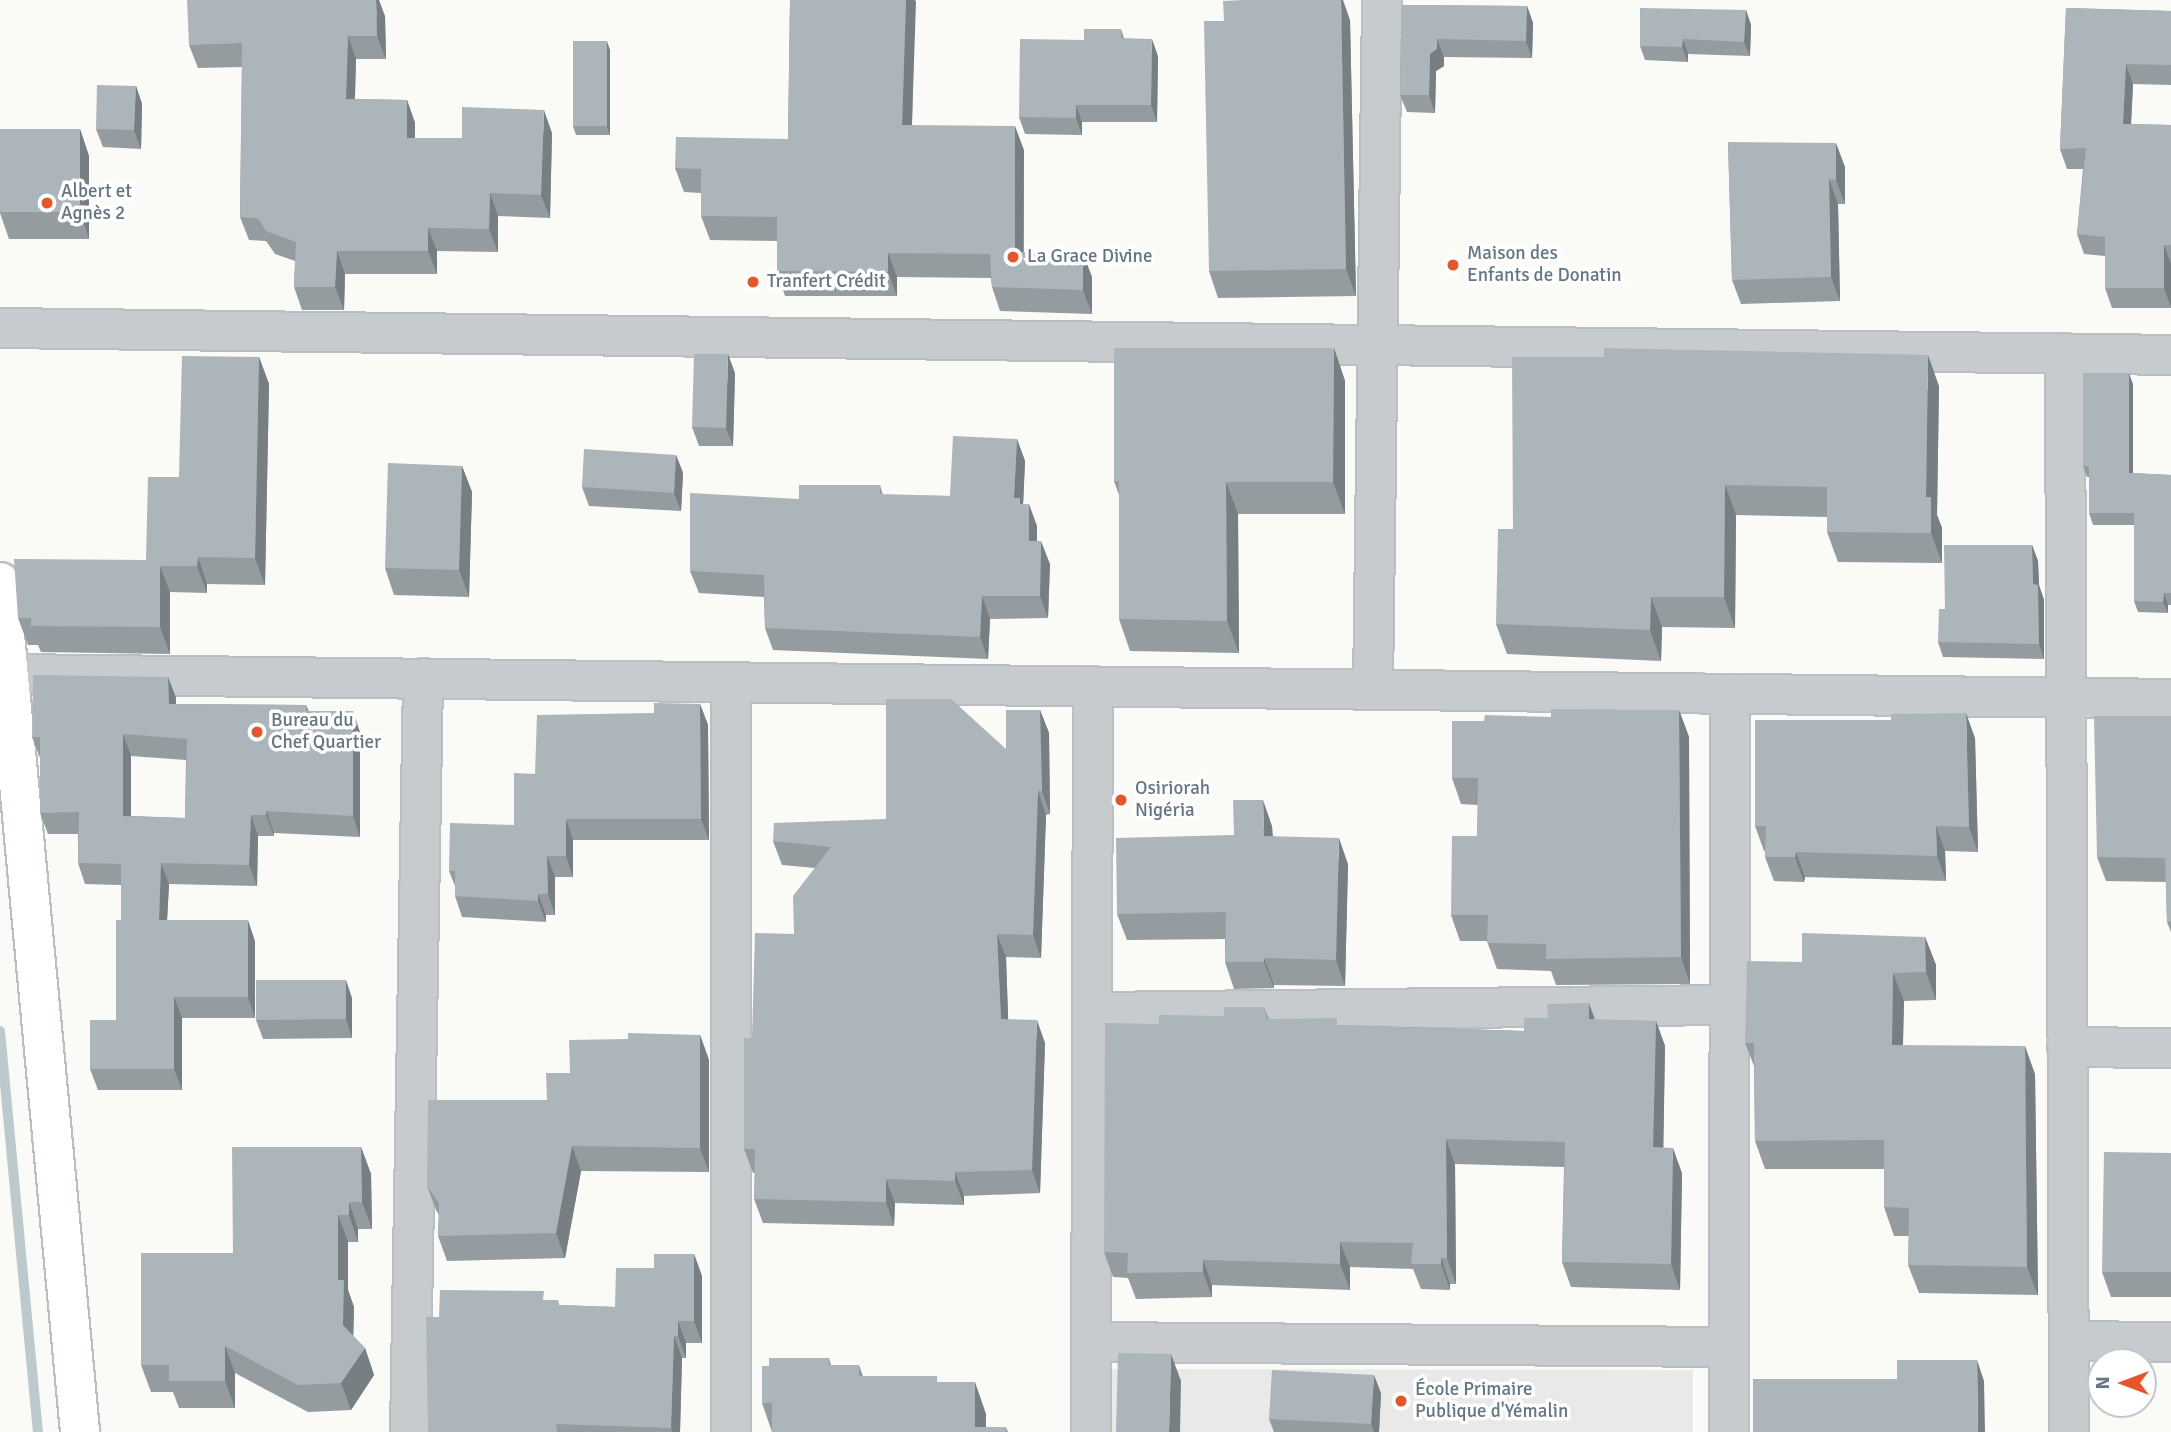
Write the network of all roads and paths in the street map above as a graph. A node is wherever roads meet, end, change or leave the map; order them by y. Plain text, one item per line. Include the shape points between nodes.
1 (1382, 0) edge
2 (0, 328) edge
3 (1377, 345) junction
4 (2065, 353) junction
5 (2171, 355) edge
6 (0, 582) edge
7 (9, 674) junction
8 (424, 678) junction
9 (731, 682) junction
10 (1093, 686) junction
11 (1373, 689) junction
12 (1730, 694) junction
13 (2066, 698) junction
14 (2171, 699) edge
15 (12, 833) edge
16 (1730, 1005) junction
17 (1092, 1012) junction
18 (2067, 1047) junction
19 (2171, 1048) edge
20 (2069, 1341) junction
21 (1091, 1342) junction
22 (2171, 1342) edge
23 (1729, 1347) junction
24 (80, 1432) edge
25 (410, 1432) edge
26 (731, 1432) edge
27 (1091, 1432) edge
28 (1729, 1432) edge
29 (2069, 1432) edge

1 - 3 street
2 - 3 street
3 - 4 street
3 - 11 street
4 - 5 street
4 - 13 street
6 - 7 street
7 - 8 street
7 - 15 street
8 - 9 street
8 - 25 street
9 - 10 street
9 - 26 street
10 - 11 street
10 - 17 street
11 - 12 street
12 - 13 street
12 - 16 street
13 - 14 street
13 - 18 street
15 - 24 street
16 - 17 street
16 - 23 street
17 - 21 street
18 - 19 street
18 - 20 street
20 - 22 street
20 - 29 street
21 - 23 street
21 - 27 street
23 - 28 street

